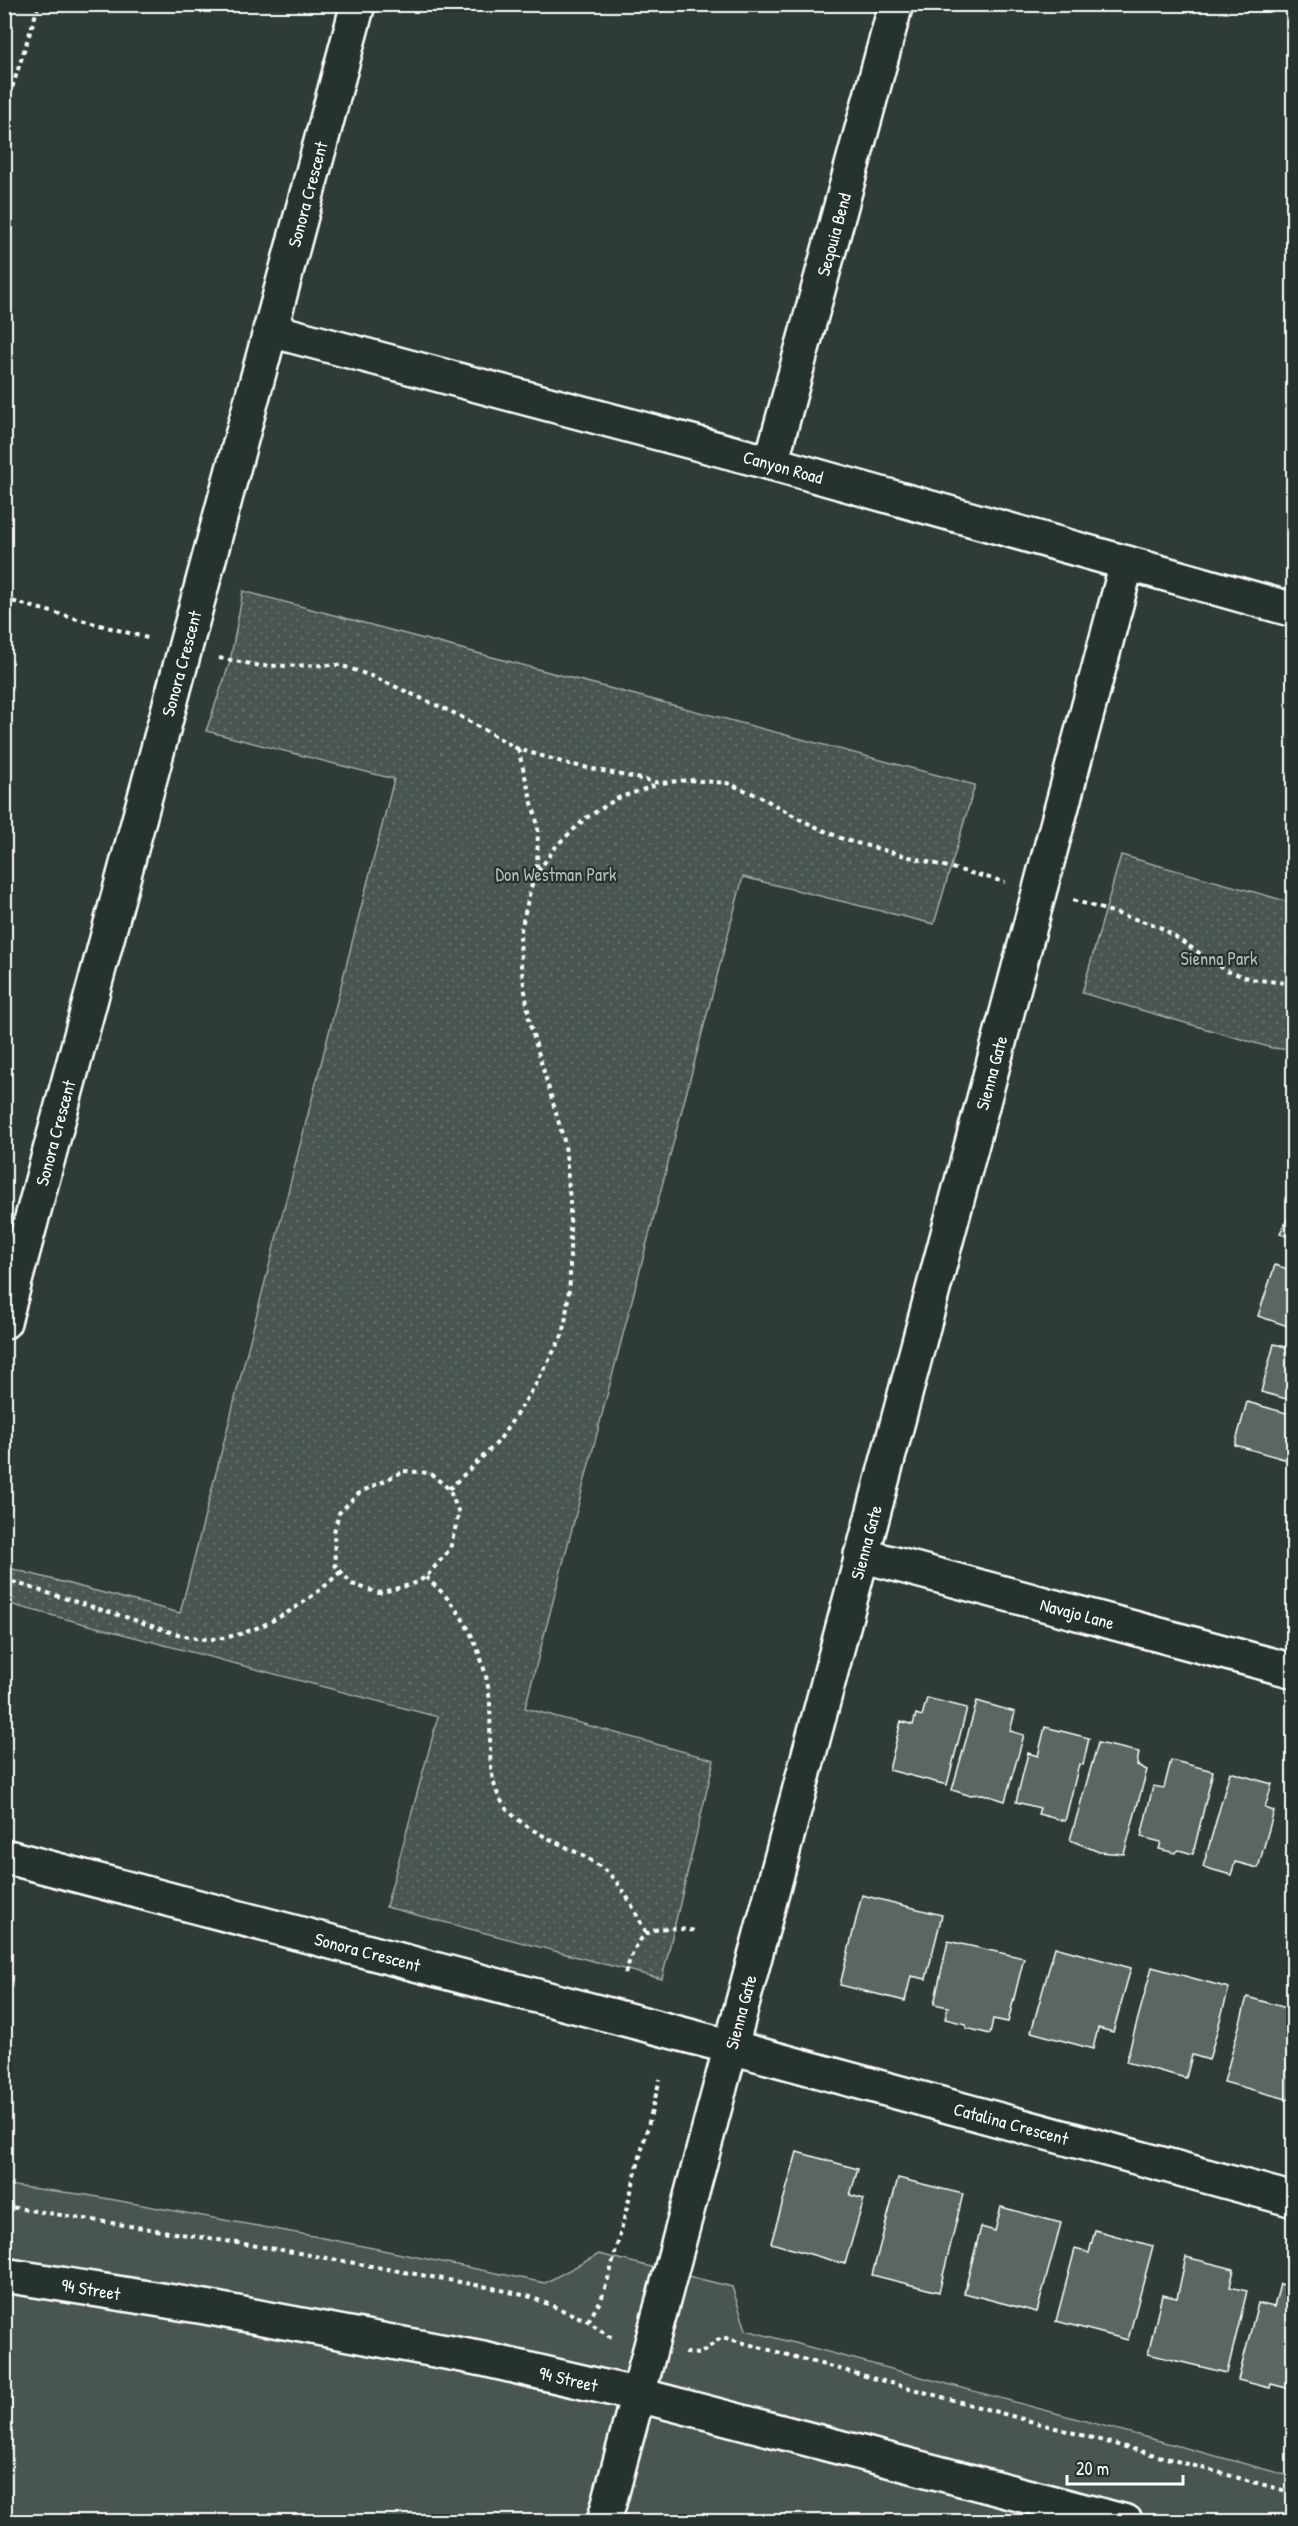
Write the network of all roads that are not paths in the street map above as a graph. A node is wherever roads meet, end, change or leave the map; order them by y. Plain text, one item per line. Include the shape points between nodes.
1 (358, 4) edge
2 (896, 4) edge
3 (270, 330) junction
4 (771, 463) junction
5 (1127, 563) junction
6 (1293, 610) edge
7 (4, 1322) edge
8 (861, 1555) junction
9 (1293, 1671) edge
10 (4, 1856) edge
11 (730, 2047) junction
12 (1293, 2200) edge
13 (4, 2275) edge
14 (639, 2395) junction
15 (604, 2522) edge
16 (1126, 2522) edge

1 - 3 street, Sonora Crescent
2 - 4 street, Seqouia Bend
3 - 4 street, Canyon Road
3 - 7 street, Sonora Crescent
4 - 5 street, Canyon Road
5 - 6 street, Canyon Road
5 - 8 street, Sienna Gate
8 - 9 street, Navajo Lane
8 - 11 street, Sienna Gate
10 - 11 street, Sonora Crescent
11 - 12 street, Catalina Crescent
11 - 14 street, Sienna Gate
13 - 14 street, 94 Street via 344,2332
14 - 15 street, Sienna Gate
14 - 16 street, 94 Street

